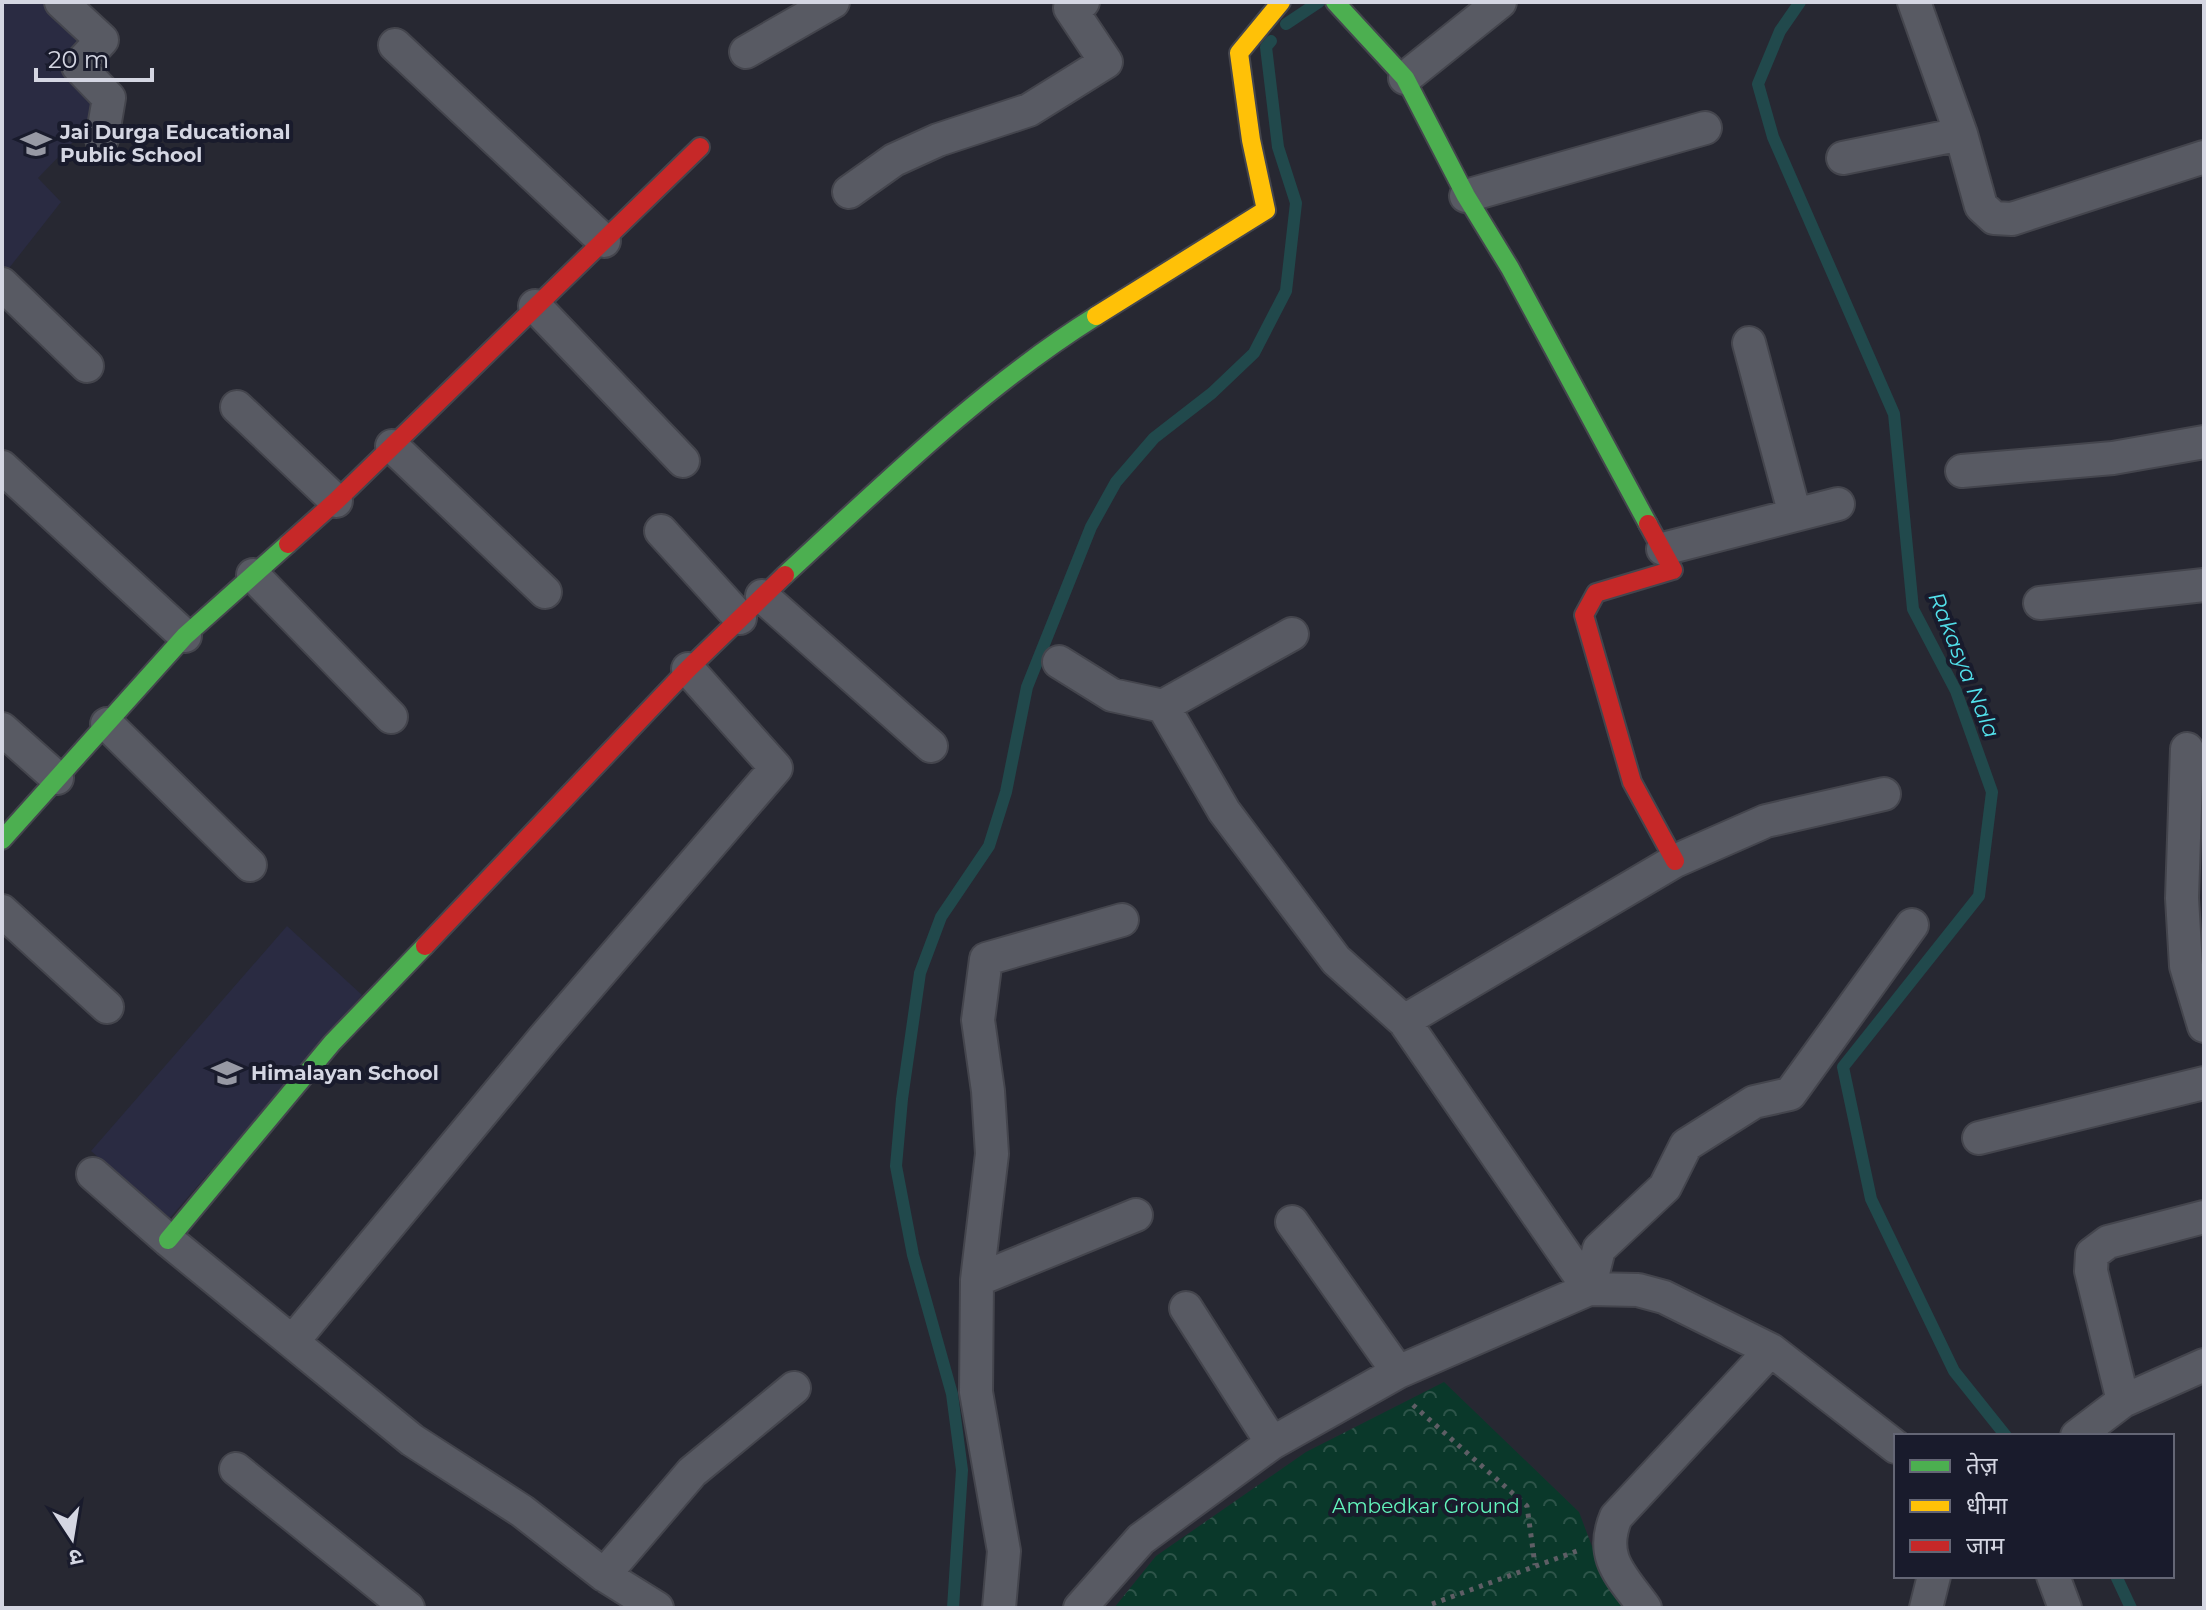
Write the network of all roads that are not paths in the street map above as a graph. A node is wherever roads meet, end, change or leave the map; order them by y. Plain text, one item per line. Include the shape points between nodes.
1 (61, 2) edge
2 (833, 2) edge
3 (1083, 2) edge
4 (1281, 2) edge
5 (1336, 2) edge
6 (1500, 2) edge
7 (1914, 2) edge
8 (395, 45) dead end
9 (746, 52) dead end
10 (1405, 78) junction
11 (1705, 128) dead end
12 (1961, 134) junction
13 (102, 139) dead end
14 (700, 147) dead end
15 (2204, 157) edge
16 (1843, 158) dead end
17 (849, 192) dead end
18 (1466, 196) junction
19 (604, 241) junction
20 (2, 284) edge
21 (535, 306) junction
22 (1749, 343) dead end
23 (87, 366) dead end
24 (237, 407) dead end
25 (2204, 442) edge
26 (392, 446) junction
27 (683, 461) dead end
28 (2, 467) edge
29 (1962, 471) dead end
30 (336, 501) junction
31 (1838, 504) dead end
32 (1795, 515) junction
33 (661, 531) dead end
34 (1663, 549) junction
35 (253, 575) junction
36 (2204, 585) edge
37 (545, 592) dead end
38 (2040, 603) dead end
39 (751, 607) junction
40 (1292, 634) dead end
41 (185, 636) junction
42 (1059, 662) dead end
43 (688, 669) junction
44 (1163, 706) junction
45 (391, 717) dead end
46 (107, 724) junction
47 (2, 729) edge
48 (931, 746) dead end
49 (2187, 749) dead end
50 (57, 778) junction
51 (1884, 794) dead end
52 (2, 840) edge
53 (1675, 861) junction
54 (250, 865) dead end
55 (2, 911) edge
56 (1122, 920) dead end
57 (1912, 925) dead end
58 (107, 1007) dead end
59 (1404, 1021) junction
60 (2204, 1026) edge
61 (2204, 1083) edge
62 (1979, 1138) dead end
63 (93, 1174) dead end
64 (1136, 1215) dead end
65 (2204, 1217) edge
66 (1292, 1222) dead end
67 (168, 1240) junction
68 (977, 1280) junction
69 (1589, 1289) junction
70 (1186, 1308) dead end
71 (293, 1341) junction
72 (1771, 1350) junction
73 (2204, 1365) edge
74 (1392, 1376) junction
75 (794, 1388) dead end
76 (2123, 1401) junction
77 (2080, 1434) edge
78 (1272, 1443) junction
79 (1894, 1445) edge
80 (236, 1469) dead end
81 (604, 1575) junction
82 (1934, 1578) edge
83 (2054, 1578) edge
84 (408, 1608) edge
85 (657, 1608) edge
86 (999, 1608) edge
87 (1080, 1608) edge
88 (1645, 1608) edge
89 (1926, 1608) edge
90 (2065, 1608) edge

1 - 13 street via 102,40 78,66 109,98
2 - 9 street
3 - 17 street via 1070,8 1106,62 1029,110 894,160
4 - 39 street via 1239,53 1266,210 1061,338 938,434
5 - 10 street
6 - 10 street
7 - 12 street
8 - 19 street
10 - 18 street
11 - 18 street
12 - 15 street via 1981,206 1994,218 2012,219
12 - 16 street
14 - 19 street
18 - 34 street
19 - 21 street
20 - 23 street
21 - 26 street
21 - 27 street
22 - 32 street
24 - 30 street
25 - 29 street via 2113,458
26 - 30 street
26 - 37 street
28 - 41 street
30 - 35 street
31 - 32 street
32 - 34 street
33 - 39 street
34 - 53 street via 1673,570 1596,593 1584,615 1632,782
35 - 41 street
35 - 45 street
36 - 38 street
39 - 43 street
39 - 48 street
40 - 44 street
41 - 46 street
42 - 44 street via 1112,695
43 - 67 street via 332,1043
43 - 71 street via 776,768
44 - 59 street via 1224,811 1336,960
46 - 50 street
46 - 54 street
47 - 50 street
49 - 60 street via 2182,898 2186,966
50 - 52 street
51 - 53 street via 1766,821
53 - 59 street
55 - 58 street
56 - 68 street via 986,959 978,1020 992,1154
57 - 69 street via 1790,1094 1754,1102 1686,1145 1665,1187 1599,1249
59 - 69 street
61 - 62 street
63 - 67 street
64 - 68 street
65 - 76 street via 2108,1242 2092,1254 2091,1271
66 - 74 street
67 - 71 street
68 - 86 street via 976,1392 1004,1551
69 - 72 street via 1638,1290 1664,1297
69 - 74 street
70 - 78 street
71 - 81 street via 412,1440 522,1511
72 - 79 street
72 - 88 street via 1616,1517 1608,1550
73 - 76 street
74 - 78 street
75 - 81 street via 692,1472
76 - 77 street
78 - 87 street via 1141,1539
80 - 84 street
81 - 85 street
82 - 89 street
83 - 90 street

